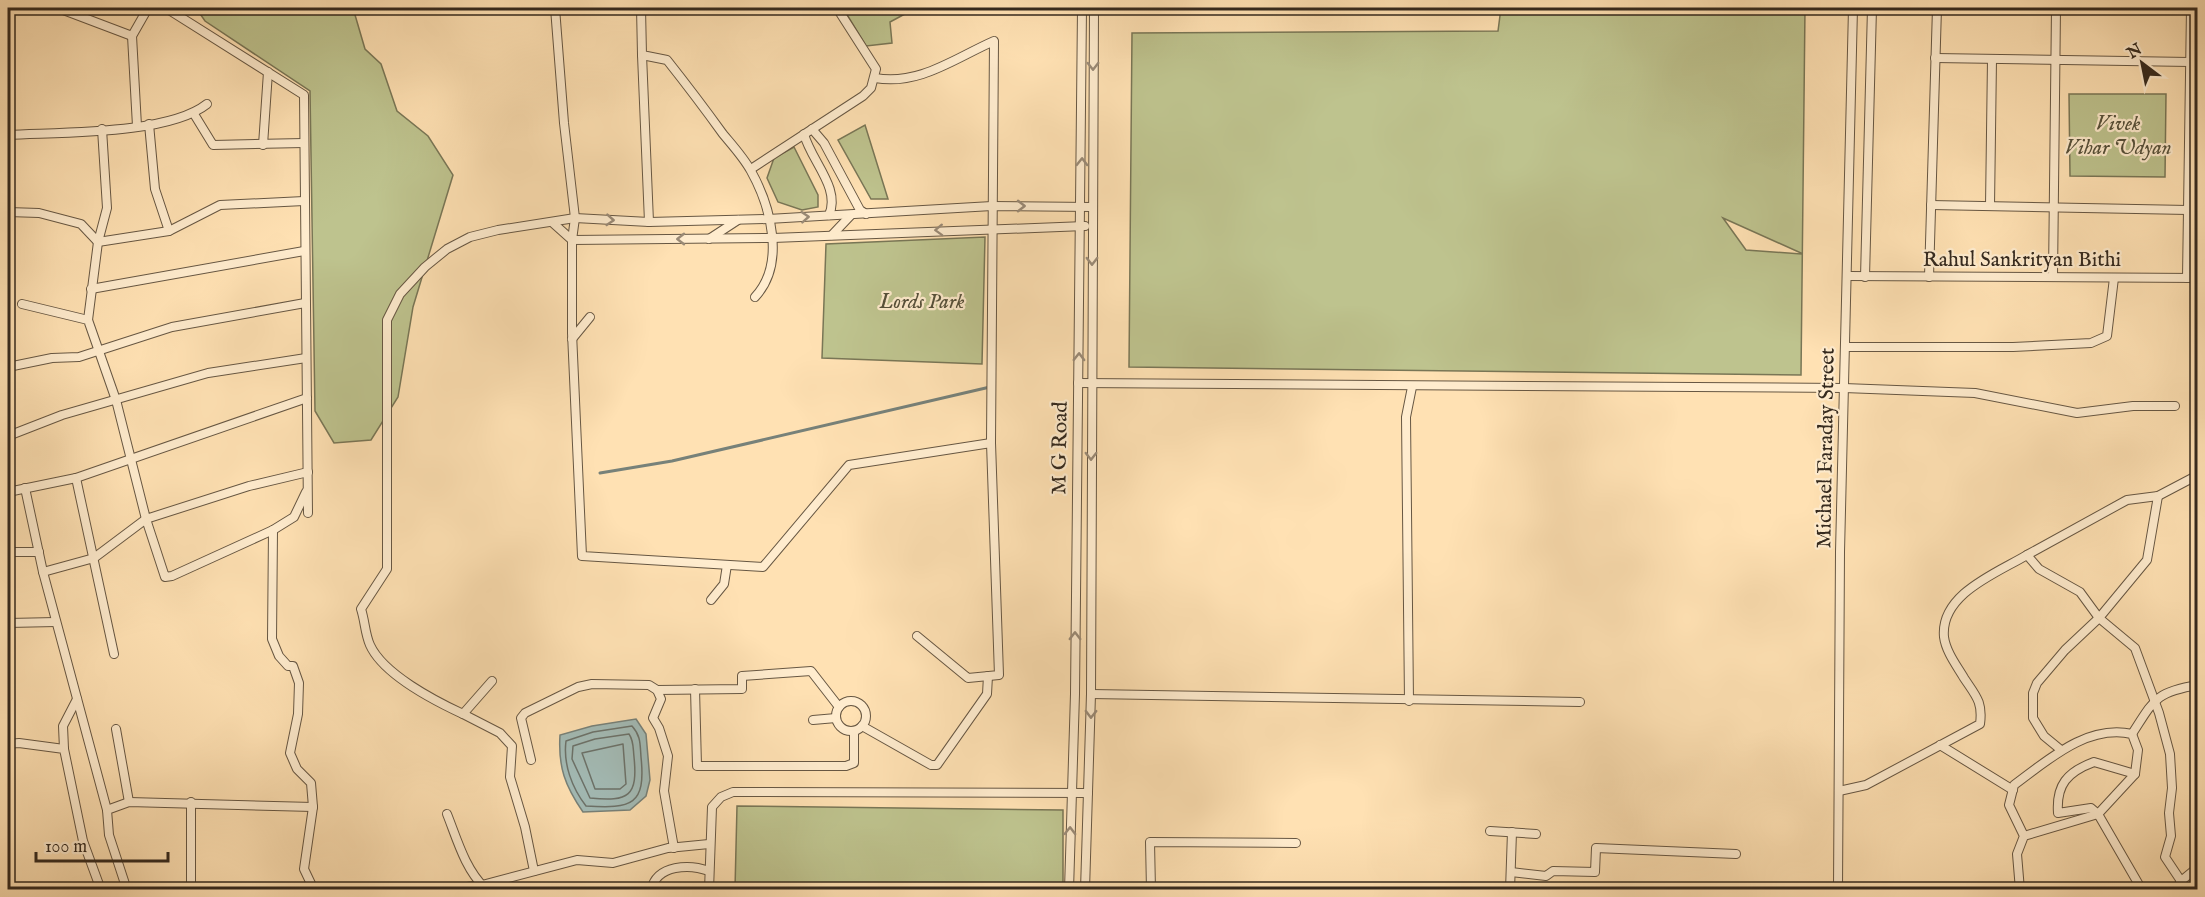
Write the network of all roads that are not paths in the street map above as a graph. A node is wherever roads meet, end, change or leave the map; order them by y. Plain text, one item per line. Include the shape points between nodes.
1 (58, 8) edge
2 (148, 8) edge
3 (166, 8) edge
4 (555, 8) edge
5 (641, 8) edge
6 (837, 8) edge
7 (1082, 8) edge
8 (1094, 8) edge
9 (1853, 8) edge
10 (1872, 8) edge
11 (1937, 8) edge
12 (2056, 8) edge
13 (2191, 8) edge
14 (132, 36) junction
15 (642, 55) junction
16 (1935, 58) junction
17 (1992, 59) junction
18 (2055, 60) junction
19 (2190, 62) junction
20 (268, 72) junction
21 (875, 78) junction
22 (207, 104) dead end
23 (194, 114) junction
24 (149, 124) junction
25 (137, 126) junction
26 (102, 129) junction
27 (812, 129) junction
28 (804, 134) junction
29 (8, 135) edge
30 (304, 143) junction
31 (263, 145) junction
32 (751, 169) junction
33 (848, 190) junction
34 (833, 194) junction
35 (304, 201) junction
36 (1931, 205) junction
37 (992, 206) junction
38 (1081, 206) junction
39 (1990, 206) junction
40 (1092, 207) junction
41 (2054, 207) junction
42 (2188, 210) junction
43 (8, 212) edge
44 (866, 214) junction
45 (829, 215) junction
46 (851, 215) junction
47 (575, 218) junction
48 (768, 219) junction
49 (738, 220) junction
50 (648, 222) junction
51 (553, 223) junction
52 (1082, 226) junction
53 (1092, 227) junction
54 (993, 228) junction
55 (169, 231) junction
56 (851, 234) junction
57 (832, 235) junction
58 (773, 238) junction
59 (708, 239) junction
60 (572, 240) junction
61 (98, 242) junction
62 (304, 251) junction
63 (1847, 276) junction
64 (1865, 276) junction
65 (1929, 277) junction
66 (2053, 277) junction
67 (2114, 278) junction
68 (2187, 278) junction
69 (2198, 278) edge
70 (91, 289) junction
71 (755, 297) dead end
72 (305, 303) junction
73 (22, 304) dead end
74 (590, 317) dead end
75 (88, 320) junction
76 (572, 339) junction
77 (1845, 347) junction
78 (100, 353) junction
79 (306, 358) junction
80 (8, 367) edge
81 (1078, 383) junction
82 (1091, 383) junction
83 (1412, 387) junction
84 (1844, 388) junction
85 (307, 398) junction
86 (116, 400) junction
87 (2175, 406) dead end
88 (8, 436) edge
89 (992, 443) junction
90 (130, 461) junction
91 (308, 472) junction
92 (2198, 475) edge
93 (76, 478) junction
94 (25, 488) junction
95 (308, 489) junction
96 (8, 492) edge
97 (2158, 496) junction
98 (308, 513) dead end
99 (146, 519) junction
100 (273, 530) junction
101 (8, 552) edge
102 (39, 552) junction
103 (2027, 555) junction
104 (94, 558) junction
105 (727, 565) junction
106 (43, 572) junction
107 (711, 600) dead end
108 (2099, 618) junction
109 (56, 622) junction
110 (8, 623) edge
111 (917, 636) dead end
112 (114, 654) dead end
113 (988, 676) junction
114 (492, 681) dead end
115 (2198, 685) edge
116 (695, 689) junction
117 (657, 690) junction
118 (1091, 694) junction
119 (77, 699) junction
120 (2154, 699) junction
121 (1409, 700) junction
122 (1580, 702) dead end
123 (839, 707) junction
124 (463, 714) junction
125 (836, 718) junction
126 (813, 720) dead end
127 (858, 728) junction
128 (116, 729) dead end
129 (2132, 734) junction
130 (8, 744) edge
131 (1940, 746) junction
132 (64, 750) junction
133 (2061, 750) junction
134 (531, 760) dead end
135 (2135, 774) junction
136 (2013, 790) junction
137 (1839, 791) junction
138 (1071, 793) junction
139 (1088, 793) junction
140 (129, 802) junction
141 (191, 802) junction
142 (313, 807) junction
143 (107, 810) junction
144 (447, 814) dead end
145 (2098, 814) junction
146 (1490, 831) dead end
147 (1512, 832) junction
148 (1536, 834) dead end
149 (2024, 836) junction
150 (1296, 843) dead end
151 (710, 844) junction
152 (675, 848) junction
153 (1736, 854) dead end
154 (2198, 867) edge
155 (534, 871) junction
156 (709, 871) junction
157 (1510, 872) junction
158 (2181, 880) junction
159 (484, 887) edge
160 (101, 890) edge
161 (127, 890) edge
162 (191, 890) edge
163 (314, 890) edge
164 (445, 890) edge
165 (651, 890) edge
166 (709, 890) edge
167 (1069, 890) edge
168 (1085, 890) edge
169 (1151, 890) edge
170 (1510, 890) edge
171 (1838, 890) edge
172 (2020, 890) edge
173 (2142, 890) edge
174 (2176, 890) edge

1 - 14 street
2 - 14 street
3 - 20 street
4 - 47 street
5 - 15 street
6 - 21 street via 876,69
38 -> 7 street, M G Road
8 -> 40 street
9 - 63 street, Michael Faraday Street
10 - 64 street
11 - 16 street
12 - 18 street
13 - 19 street
14 - 25 street
15 - 32 street via 668,60
15 - 50 street
16 - 17 street
16 - 36 street
17 - 18 street
17 - 39 street
18 - 19 street
18 - 41 street
19 - 42 street
20 - 30 street via 304,95
20 - 31 street
21 - 27 street via 863,96
21 - 37 street via 893,81 933,72 994,41
22 - 23 street
23 - 24 street
23 - 31 street via 213,145
24 - 25 street
24 - 55 street via 155,189
25 - 26 street
26 - 29 street
26 - 61 street via 107,208
27 - 28 street
27 - 33 street via 824,143
28 - 32 street
28 - 34 street via 808,150
30 - 31 street
30 - 35 street
32 - 48 street
33 - 34 street via 839,197
33 - 44 street
34 - 45 street
35 - 55 street via 220,205
35 - 62 street
36 - 39 street
36 - 65 street
37 -> 38 street
37 - 44 street
37 - 54 street
38 - 40 street
38 - 52 street, M G Road
39 - 41 street
40 - 53 street
41 - 42 street
41 - 66 street
42 - 68 street
43 - 61 street via 39,213 81,224
44 - 46 street
45 - 46 street
48 -> 45 street
46 - 56 street
46 - 57 street
47 -> 50 street
47 - 51 street
47 - 60 street
48 - 49 street
48 - 58 street
49 - 50 street
49 - 59 street
51 - 60 street
51 - 124 street via 479,235 447,249 400,294 387,320 387,569 361,609 369,644 378,659 431,699
52 - 53 street
52 - 54 street
81 -> 52 street, M G Road
53 -> 82 street
54 -> 56 street
54 - 89 street
55 - 61 street
56 - 57 street
57 - 58 street
58 - 59 street
58 - 71 street via 773,263
59 -> 60 street
60 - 76 street
61 - 70 street
62 - 70 street
62 - 72 street
63 - 64 street, Rahul Sankrityan Bithi
63 - 77 street, Michael Faraday Street
64 - 65 street, Rahul Sankrityan Bithi
65 - 66 street, Rahul Sankrityan Bithi
66 - 67 street, Rahul Sankrityan Bithi
67 - 68 street, Rahul Sankrityan Bithi
67 - 77 street via 2107,336 2091,343
68 - 69 street, Rahul Sankrityan Bithi
70 - 75 street
72 - 78 street via 171,327
72 - 79 street
73 - 75 street
74 - 76 street
75 - 78 street
76 - 105 street via 582,556
77 - 84 street, Michael Faraday Street
78 - 80 street
78 - 86 street
79 - 85 street
79 - 86 street via 208,373
81 - 82 street
138 -> 81 street, M G Road
82 - 83 street
82 -> 118 street
83 - 84 street
83 - 121 street via 1406,417
84 - 87 street via 1975,393 2077,413
84 - 137 street, Michael Faraday Street
85 - 90 street
85 - 91 street
86 - 88 street
86 - 90 street
89 - 105 street via 849,465 763,567
89 - 113 street via 999,675
90 - 93 street
90 - 99 street
91 - 95 street
91 - 99 street
92 - 97 street
93 - 94 street
93 - 104 street
94 - 96 street
94 - 102 street
95 - 98 street
95 - 100 street via 294,517
97 - 103 street via 2127,500
97 - 108 street via 2147,560
99 - 100 street via 165,577
99 - 104 street
100 - 142 street via 272,639 279,656 293,666 299,682 298,714 290,753 297,769 310,783
101 - 102 street
102 - 106 street
103 - 108 street via 2038,569 2080,592
103 - 131 street via 1972,588 1955,602 1945,619 1944,639 1952,659 1982,707 1980,724
104 - 106 street
104 - 112 street
105 - 107 street via 724,584
106 - 109 street
108 - 120 street via 2135,648
108 - 133 street via 2065,650 2033,693 2033,718 2044,736
109 - 110 street
109 - 119 street
111 - 113 street via 968,678
113 - 127 street via 987,694 937,765
114 - 124 street
115 - 120 street via 2172,689
116 - 117 street
116 - 123 street via 742,688 742,676 811,671
116 - 127 street via 697,766 846,766 854,763
117 - 134 street via 649,685 592,684 525,712 521,718
117 - 152 street via 661,699 653,718 668,756 664,791
118 - 121 street
118 -> 139 street
119 - 132 street via 63,726
119 - 143 street
120 - 129 street
120 - 158 street via 2170,754 2171,836 2165,857
121 - 122 street
123 - 125 street
123 - 127 street via 850,702 859,704 865,717
124 - 155 street via 500,733 512,746 510,777
125 - 126 street
125 - 127 street via 844,730
128 - 140 street
129 - 133 street via 2115,731
129 - 135 street via 2138,750
130 - 132 street
131 - 136 street
131 - 137 street via 1866,785
132 - 160 street via 83,841
133 - 136 street via 2014,785
135 - 145 street
135 - 145 street via 2094,762 2064,780 2056,795 2058,813 2091,808
136 - 149 street via 2009,805
137 - 171 street, Michael Faraday Street
138 - 139 street
138 - 151 street via 733,792 711,807
167 -> 138 street, M G Road
139 - 168 street
140 - 141 street
140 - 143 street
141 - 142 street
141 - 162 street
142 - 163 street via 304,869
143 - 161 street via 109,835
144 - 159 street via 463,855
145 - 149 street
145 - 173 street
146 - 147 street
147 - 148 street
147 - 157 street
149 - 172 street via 2017,854
150 - 169 street via 1150,842
151 - 152 street
151 - 156 street
152 - 155 street via 613,863 577,860
153 - 157 street via 1596,848 1595,872 1553,871 1546,876
154 - 158 street
155 - 159 street
156 - 165 street via 694,865 680,866 663,873
156 - 166 street
157 - 170 street
158 - 174 street
159 - 164 street

